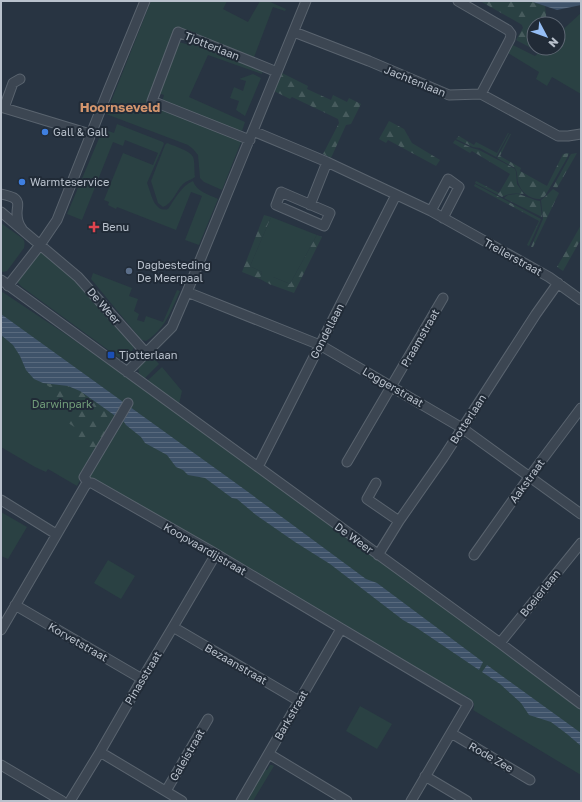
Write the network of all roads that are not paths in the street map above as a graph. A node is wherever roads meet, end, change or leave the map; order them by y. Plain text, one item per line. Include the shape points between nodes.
1 (145, 1) edge
2 (306, 1) edge
3 (458, 1) edge
4 (294, 32) junction
5 (277, 72) junction
6 (20, 79) dead end
7 (481, 94) junction
8 (3, 108) edge
9 (253, 131) junction
10 (90, 134) junction
11 (581, 134) edge
12 (250, 140) junction
13 (327, 162) junction
14 (1, 194) edge
15 (396, 195) junction
16 (310, 205) junction
17 (431, 211) junction
18 (1, 212) edge
19 (443, 218) junction
20 (22, 230) junction
21 (40, 244) junction
22 (5, 283) edge
23 (558, 283) junction
24 (187, 292) junction
25 (443, 298) dead end
26 (581, 300) edge
27 (320, 345) junction
28 (146, 353) junction
29 (128, 372) junction
30 (392, 387) junction
31 (128, 403) dead end
32 (581, 408) edge
33 (462, 428) junction
34 (347, 462) dead end
35 (258, 467) junction
36 (530, 476) junction
37 (88, 482) junction
38 (376, 483) dead end
39 (1, 500) edge
40 (581, 514) edge
41 (400, 521) junction
42 (56, 534) junction
43 (581, 543) edge
44 (216, 554) junction
45 (378, 555) junction
46 (474, 555) dead end
47 (15, 605) junction
48 (173, 627) junction
49 (341, 629) junction
50 (1, 630) edge
51 (500, 643) junction
52 (142, 679) junction
53 (299, 701) junction
54 (581, 704) edge
55 (208, 719) dead end
56 (451, 734) junction
57 (100, 752) junction
58 (269, 754) junction
59 (1, 765) edge
60 (425, 776) junction
61 (530, 780) dead end
62 (166, 791) junction
63 (62, 801) edge
64 (70, 801) edge
65 (182, 801) edge
66 (241, 801) edge
67 (347, 801) edge
68 (410, 801) edge
69 (467, 801) edge

1 - 10 street
2 - 4 street
3 - 7 street via 511,34
4 - 5 street
4 - 7 street, Jachtenlaan via 449,95
5 - 9 street
5 - 12 street, Tjotterlaan via 178,32 152,101
6 - 8 street via 12,83
7 - 11 street via 558,136
8 - 10 street via 57,120
9 - 12 street
9 - 13 street, Treilerstraat
10 - 21 street via 57,220
12 - 24 street
13 - 15 street, Treilerstraat
13 - 16 street
14 - 20 street via 17,201 18,221
15 - 17 street, Treilerstraat
15 - 27 street, Gondellaan
16 - 16 street via 330,213 324,226 276,205 281,192
17 - 19 street, Treilerstraat
17 - 19 street via 448,179 459,187
18 - 20 street, De Weer
19 - 23 street, Treilerstraat
20 - 21 street, De Weer
21 - 22 street, De Weer
21 - 28 street, De Weer via 78,277
22 - 29 street, De Weer
23 - 26 street, Treilerstraat
23 - 33 street, Botterlaan
24 - 27 street, Loggerstraat
24 - 28 street via 172,327
25 - 30 street, Praamstraat
27 - 30 street, Loggerstraat
27 - 35 street, Gondellaan
28 - 29 street
29 - 35 street, De Weer
30 - 33 street, Loggerstraat
30 - 34 street, Praamstraat
31 - 37 street via 84,477
32 - 36 street, Aakstraat
33 - 36 street, Loggerstraat
33 - 41 street, Botterlaan
35 - 45 street, De Weer
36 - 40 street, Loggerstraat
36 - 46 street, Aakstraat
37 - 42 street
37 - 44 street, Koopvaardijstraat
38 - 41 street via 367,499
39 - 42 street
41 - 45 street, Botterlaan
42 - 47 street
43 - 51 street, Boeierlaan
44 - 48 street, Pinasstraat
44 - 49 street, Koopvaardijstraat
45 - 51 street, De Weer
47 - 50 street
47 - 52 street, Korvetstraat
48 - 52 street, Pinasstraat
48 - 53 street, Bezaanstraat
49 - 53 street, Barkstraat
49 - 56 street, Koopvaardijstraat via 468,704
51 - 54 street, De Weer
52 - 57 street, Pinasstraat
53 - 58 street, Barkstraat
55 - 62 street, Galeistraat
56 - 60 street
56 - 61 street, Rode Zee
57 - 62 street, Galeistraat
57 - 64 street, Pinasstraat
58 - 66 street, Barkstraat
58 - 67 street
59 - 63 street
60 - 68 street
60 - 69 street
62 - 65 street, Galeistraat

